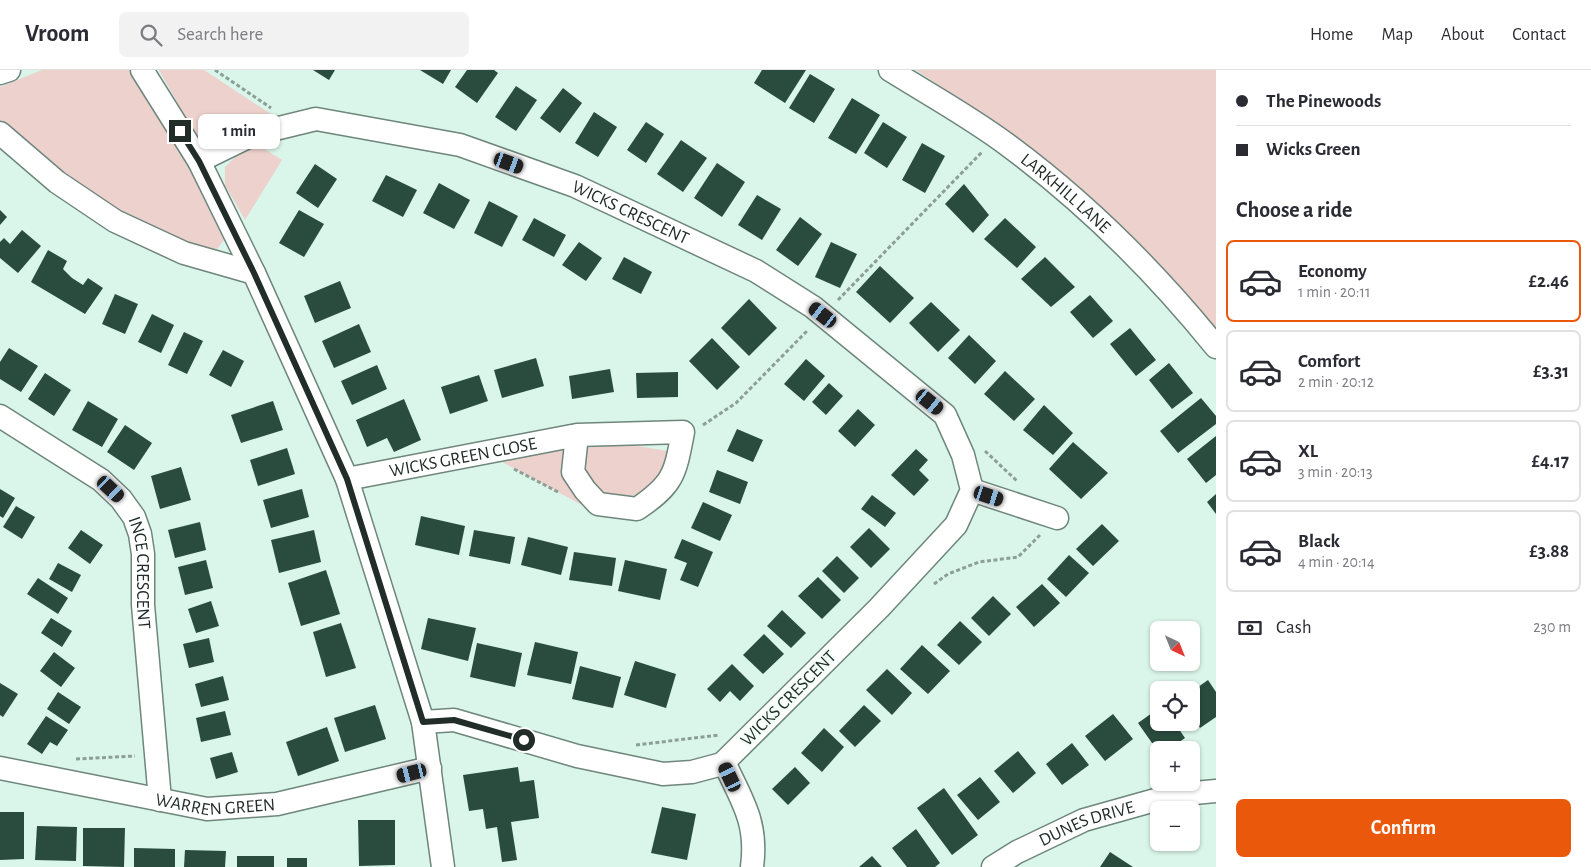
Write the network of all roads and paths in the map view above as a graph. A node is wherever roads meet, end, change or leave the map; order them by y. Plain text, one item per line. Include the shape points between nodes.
1 (9, 70) edge
2 (142, 70) edge
3 (215, 70) edge
4 (890, 70) edge
5 (0, 74) edge
6 (294, 124) junction
7 (0, 134) edge
8 (996, 137) junction
9 (199, 161) junction
10 (254, 273) junction
11 (823, 315) junction
12 (1216, 347) edge
13 (0, 416) edge
14 (683, 432) junction
15 (577, 435) junction
16 (980, 447) dead end
17 (484, 452) junction
18 (347, 479) junction
19 (1022, 486) dead end
20 (972, 490) junction
21 (563, 495) dead end
22 (1057, 518) joint
23 (933, 585) dead end
24 (423, 722) junction
25 (722, 735) dead end
26 (631, 746) dead end
27 (156, 754) junction
28 (71, 759) dead end
29 (724, 762) junction
30 (0, 768) edge
31 (430, 768) junction
32 (1216, 791) edge
33 (160, 800) junction
34 (442, 867) edge
35 (752, 867) edge
36 (993, 867) edge

1 - 5 street
2 - 9 street
3 - 6 path
4 - 8 street, LARKHILL LANE
6 - 9 street, WICKS CRESCENT via 254,134
6 - 11 street, WICKS CRESCENT via 316,119 460,145 575,186 756,271
7 - 10 street via 57,182 115,221 184,253
8 - 11 path
8 - 12 street, LARKHILL LANE via 1063,189 1153,274
9 - 10 street
10 - 18 street
11 - 14 path via 736,402 706,423
11 - 20 street, WICKS CRESCENT via 946,415 963,455
13 - 27 street, INCE CRESCENT via 101,480 121,498 134,517 143,554 143,604
14 - 15 street, WICKS GREEN CLOSE
14 - 15 street via 675,472 657,495 637,509 598,504 585,490 573,472
15 - 17 street, WICKS GREEN CLOSE
16 - 19 path
17 - 18 street, WICKS GREEN CLOSE
17 - 21 path
18 - 24 street
20 - 22 street
20 - 29 street, WICKS CRESCENT via 956,525 879,608
22 - 23 path via 1018,557 979,562 948,574
24 - 29 street, WICKS CRESCENT via 454,720 577,756 663,774 692,772
24 - 31 street
25 - 26 path
27 - 28 path
27 - 33 street, INCE CRESCENT
29 - 35 street via 752,822
30 - 33 street, WARREN GREEN
31 - 33 street, WARREN GREEN via 277,804 207,809
31 - 34 street
32 - 36 street, DUNES DRIVE via 1173,795 1084,820

